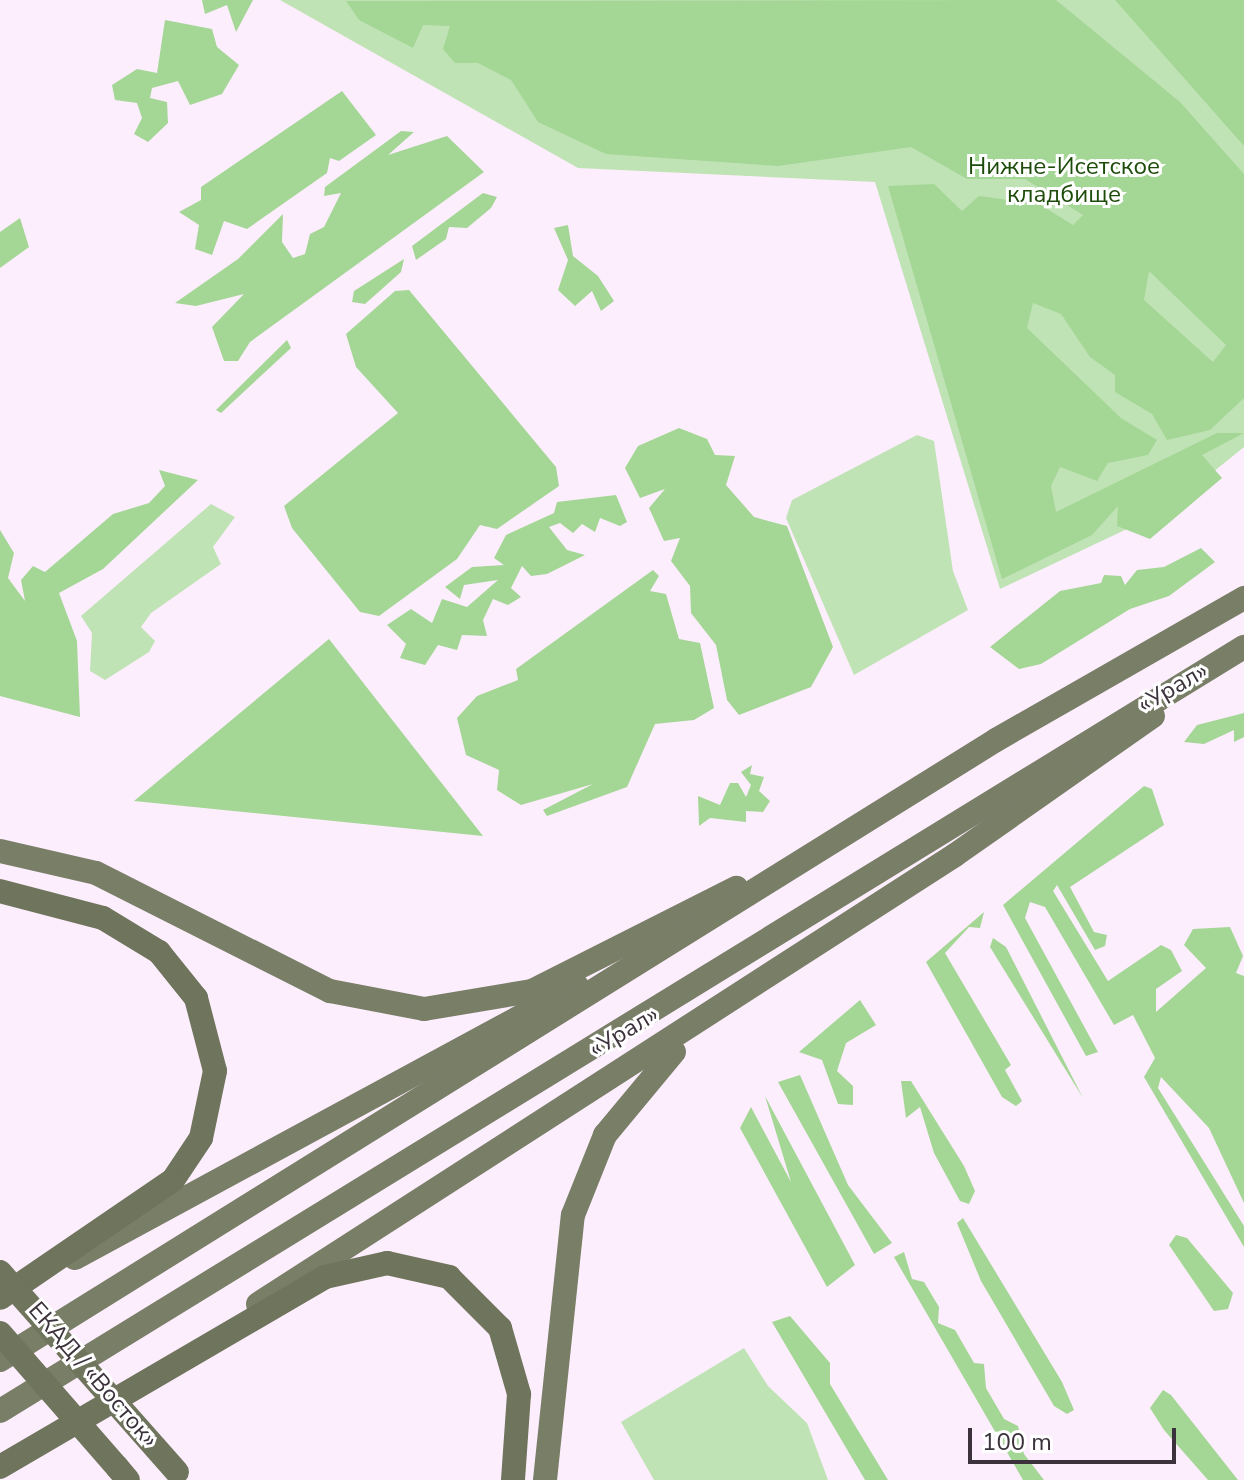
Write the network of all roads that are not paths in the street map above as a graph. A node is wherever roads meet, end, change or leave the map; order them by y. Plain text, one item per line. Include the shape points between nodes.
1 (1244, 598) edge
2 (1244, 650) edge
3 (996, 740) junction
4 (0, 851) edge
5 (774, 870) junction
6 (0, 891) edge
7 (734, 999) junction
8 (2, 1288) edge
9 (0, 1333) edge
10 (0, 1360) edge
11 (155, 1377) junction
12 (104, 1408) junction
13 (0, 1411) edge
14 (0, 1467) edge
15 (123, 1476) edge
16 (180, 1476) edge
17 (1, 1480) edge
18 (513, 1480) edge
19 (545, 1480) edge

1 - 3 main road, «Урал»
2 - 7 main road
2 - 13 main road, «Урал»
3 - 5 main road
3 - 10 main road, «Урал»
4 - 5 main road via 96,873 330,991 424,1009 532,991
5 - 8 main road via 629,958
6 - 8 highway via 103,918 159,952 202,1011 215,1071 201,1138 173,1180
7 - 11 main road
7 - 19 main road via 644,1083 588,1170 564,1260
8 - 16 highway, ЕКАД / «Восток», bridge
9 - 15 highway, ЕКАД / «Восток», bridge
11 - 12 highway
11 - 18 highway via 325,1277 387,1263 432,1271 487,1308 512,1353 519,1394
12 - 14 highway
12 - 17 main road

